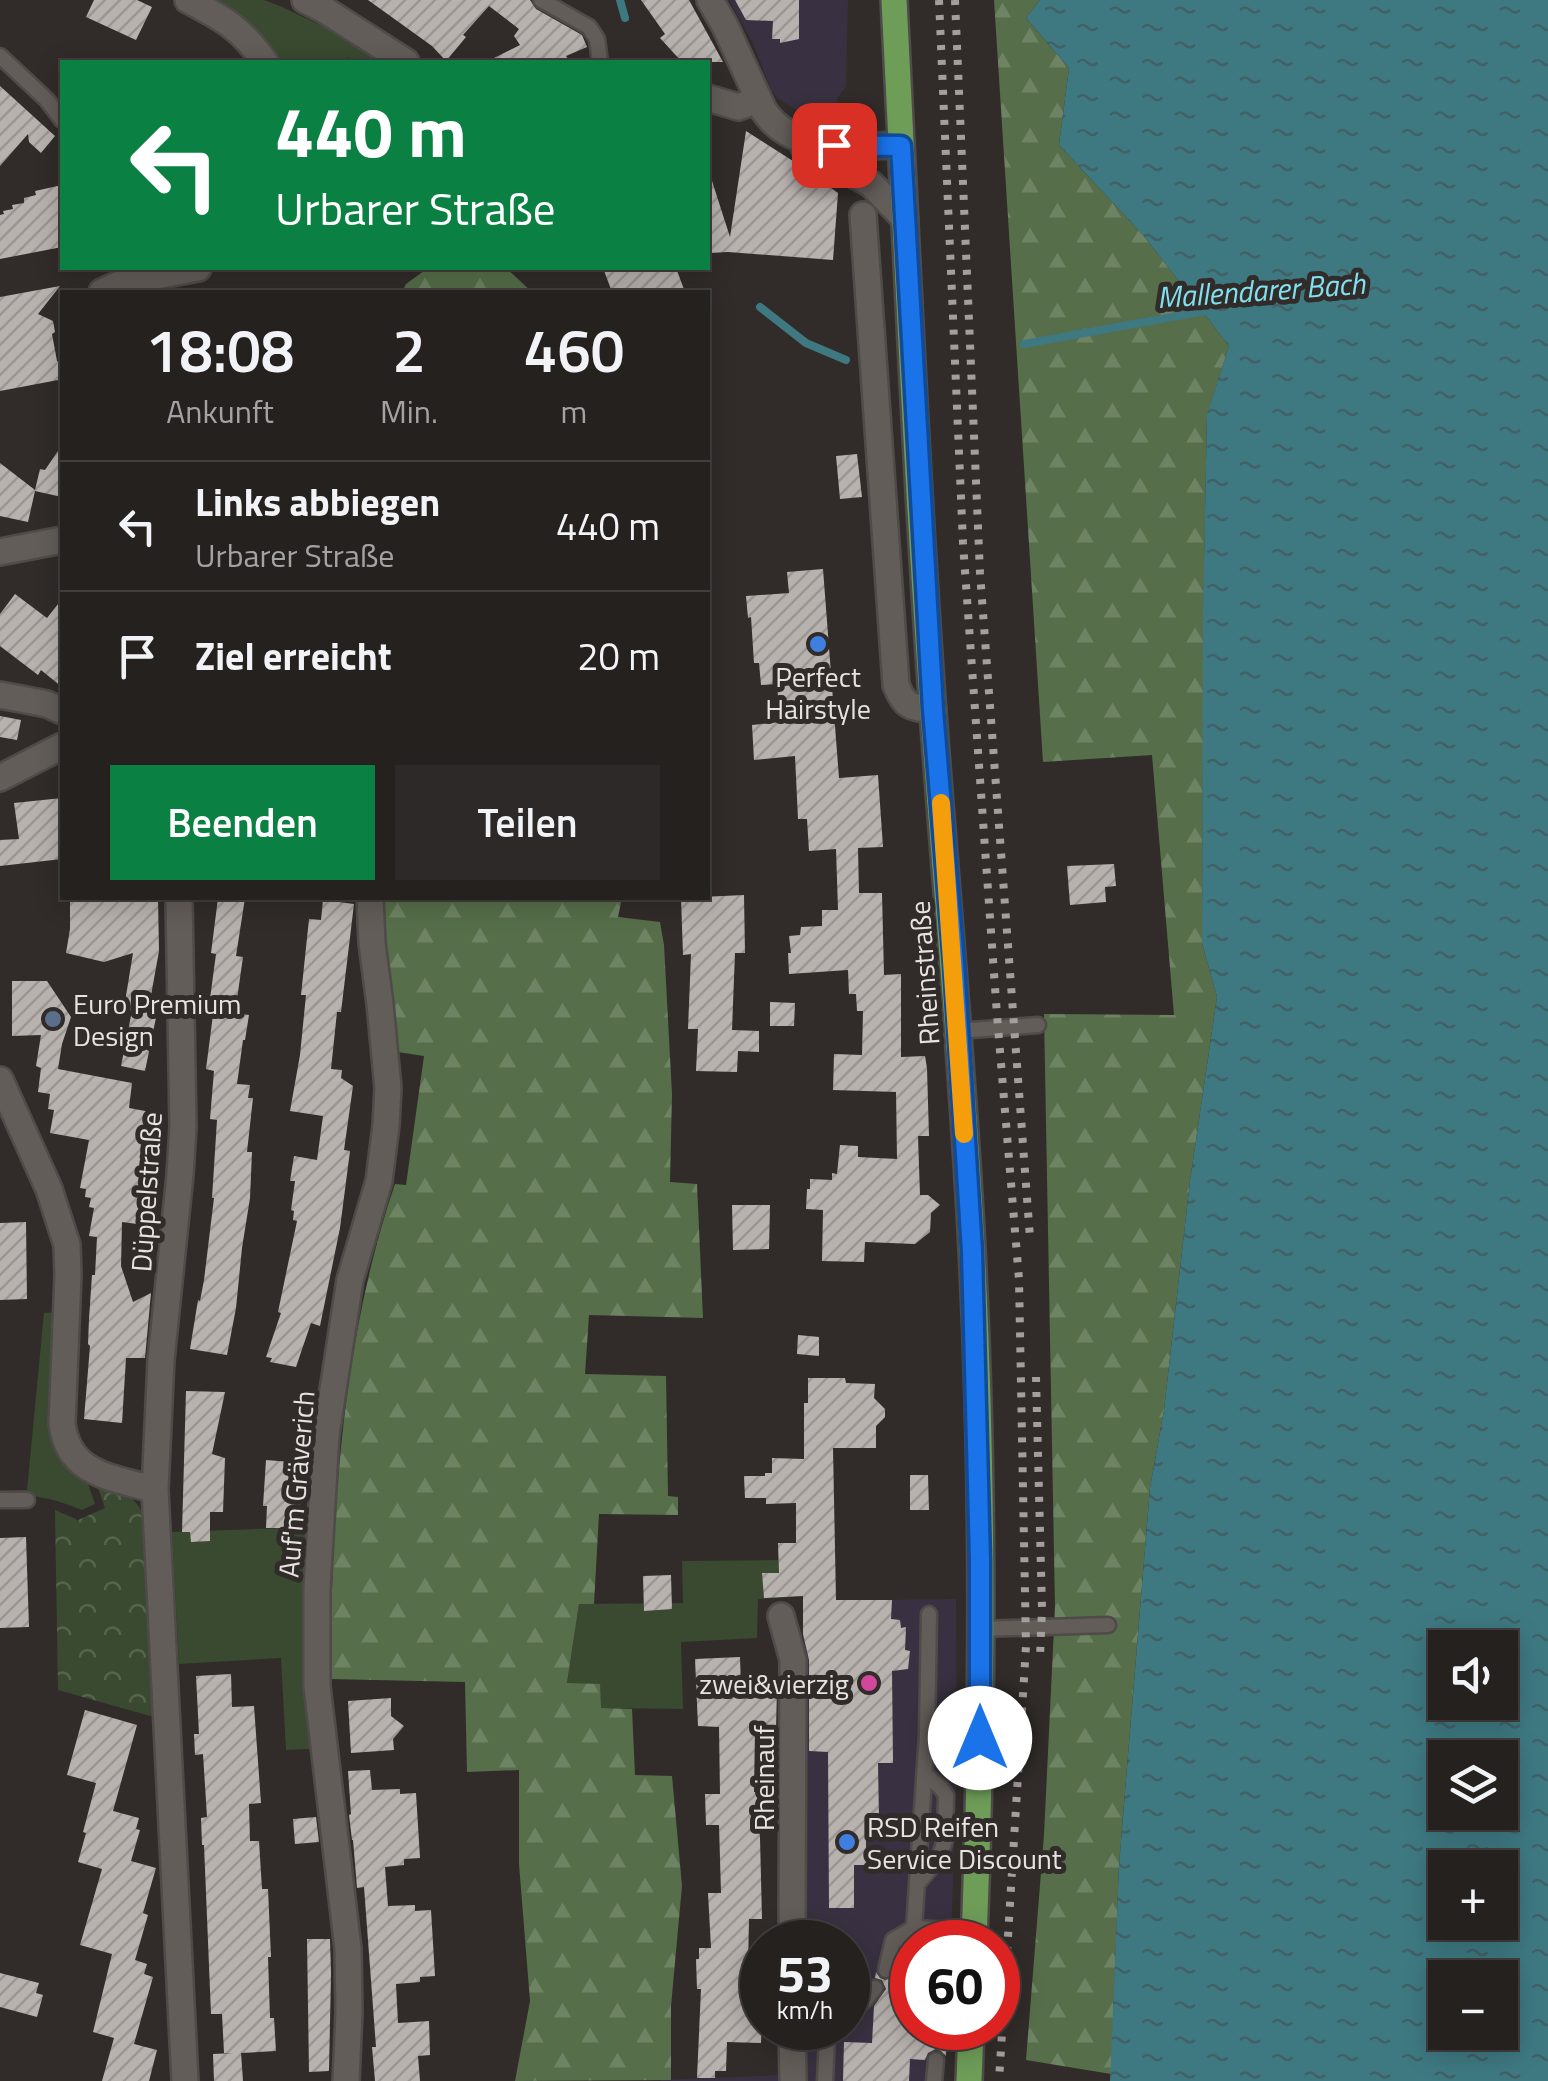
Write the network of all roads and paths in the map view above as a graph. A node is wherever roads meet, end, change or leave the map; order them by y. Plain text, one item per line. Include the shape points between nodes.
1 (188, 0) edge
2 (305, 0) edge
3 (541, 0) edge
4 (710, 0) edge
5 (894, 0) edge
6 (0, 56) edge
7 (263, 60) edge
8 (403, 60) edge
9 (600, 60) edge
10 (710, 99) edge
11 (758, 100) junction
12 (60, 117) edge
13 (794, 136) junction
14 (901, 146) junction
15 (864, 215) dead end
16 (905, 219) junction
17 (185, 270) edge
18 (908, 278) junction
19 (866, 279) junction
20 (115, 281) edge
21 (60, 540) edge
22 (0, 552) edge
23 (0, 695) edge
24 (60, 709) edge
25 (933, 710) junction
26 (60, 747) edge
27 (0, 778) edge
28 (179, 900) edge
29 (370, 900) edge
30 (1038, 1025) dead end
31 (958, 1031) junction
32 (0, 1080) edge
33 (156, 1490) junction
34 (0, 1500) edge
35 (27, 1500) dead end
36 (929, 1614) dead end
37 (780, 1616) dead end
38 (1108, 1624) dead end
39 (981, 1630) junction
40 (928, 1736) junction
41 (980, 1738) junction
42 (926, 1775) junction
43 (918, 1884) junction
44 (792, 1920) edge
45 (918, 1920) edge
46 (975, 1920) edge
47 (890, 1953) edge
48 (886, 1970) dead end
49 (875, 1988) dead end
50 (870, 1994) edge
51 (792, 2050) edge
52 (827, 2050) edge
53 (969, 2050) edge
54 (936, 2060) dead end
55 (184, 2081) edge
56 (346, 2081) edge
57 (793, 2081) edge
58 (826, 2081) edge
59 (934, 2081) edge
60 (968, 2081) edge

1 - 7 street via 235,26
2 - 8 street
3 - 9 lane via 589,28
4 - 11 street
5 - 14 main road, Rheinstraße
6 - 12 lane
10 - 11 street via 738,107
11 - 13 street via 770,120
13 - 14 street via 820,144
13 - 16 street via 871,184
14 - 16 main road, Rheinstraße
15 - 19 street
16 - 18 main road, Rheinstraße
17 - 20 street
18 - 19 street
18 - 25 main road, Rheinstraße
19 - 25 street via 896,686 912,707
21 - 22 street
23 - 24 street
25 - 31 main road, Rheinstraße
26 - 27 street
28 - 33 street, Düppelstraße via 183,1127
29 - 56 street, Auf'm Gräverich via 386,1126 379,1181 350,1280 326,1435 317,1589 317,1686 348,1949
30 - 31 lane
31 - 39 main road, Rheinstraße
32 - 33 street via 67,1245 65,1444 90,1470
33 - 55 street, Düppelstraße
34 - 35 lane
36 - 40 lane
37 - 44 street, Rheinauf via 793,1660
38 - 39 lane
39 - 41 main road, Rheinstraße
40 - 41 lane
40 - 42 lane
41 - 46 main road, Rheinstraße
42 - 43 lane
42 - 43 lane via 946,1795 945,1840
43 - 45 lane
47 - 48 lane
49 - 50 lane
51 - 57 street
52 - 58 lane
53 - 60 main road
54 - 59 lane

